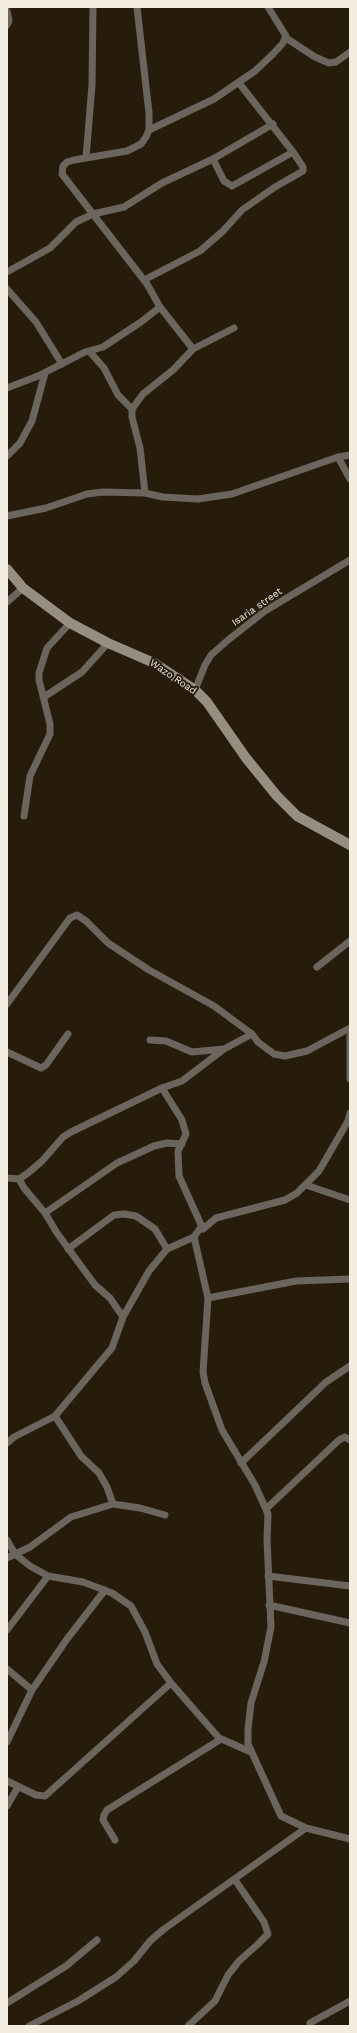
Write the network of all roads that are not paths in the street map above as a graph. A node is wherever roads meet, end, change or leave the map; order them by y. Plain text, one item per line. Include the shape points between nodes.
1 (93, 7) edge
2 (137, 7) edge
3 (268, 7) edge
4 (7, 11) edge
5 (7, 25) edge
6 (286, 38) junction
7 (350, 52) edge
8 (239, 83) junction
9 (273, 124) junction
10 (149, 130) junction
11 (293, 152) junction
12 (86, 158) junction
13 (213, 159) junction
14 (93, 214) junction
15 (7, 272) edge
16 (144, 280) junction
17 (7, 289) edge
18 (160, 307) junction
19 (234, 328) dead end
20 (193, 349) junction
21 (90, 352) junction
22 (62, 364) junction
23 (44, 373) junction
24 (7, 388) edge
25 (132, 409) junction
26 (350, 455) edge
27 (7, 456) edge
28 (338, 457) junction
29 (350, 479) edge
30 (145, 493) junction
31 (7, 516) edge
32 (350, 560) edge
33 (7, 569) edge
34 (23, 588) junction
35 (7, 602) edge
36 (70, 623) junction
37 (108, 643) junction
38 (195, 690) junction
39 (44, 697) junction
40 (24, 816) dead end
41 (350, 845) edge
42 (350, 941) edge
43 (317, 967) dead end
44 (7, 1004) edge
45 (350, 1028) edge
46 (68, 1034) dead end
47 (252, 1034) junction
48 (350, 1036) edge
49 (150, 1040) dead end
50 (224, 1049) junction
51 (7, 1052) edge
52 (350, 1079) edge
53 (162, 1088) junction
54 (350, 1116) edge
55 (182, 1144) junction
56 (7, 1178) edge
57 (19, 1179) junction
58 (306, 1186) junction
59 (350, 1200) edge
60 (45, 1213) junction
61 (203, 1228) junction
62 (194, 1237) junction
63 (68, 1249) junction
64 (167, 1249) junction
65 (350, 1278) edge
66 (208, 1298) junction
67 (124, 1317) junction
68 (350, 1366) edge
69 (55, 1416) junction
70 (350, 1440) edge
71 (7, 1443) edge
72 (241, 1463) junction
73 (113, 1504) junction
74 (267, 1508) junction
75 (164, 1515) dead end
76 (7, 1540) edge
77 (15, 1554) junction
78 (7, 1558) edge
79 (48, 1576) junction
80 (268, 1576) junction
81 (350, 1586) edge
82 (105, 1590) junction
83 (269, 1605) junction
84 (350, 1623) edge
85 (7, 1630) edge
86 (7, 1669) edge
87 (171, 1683) junction
88 (32, 1690) junction
89 (221, 1739) junction
90 (7, 1742) edge
91 (251, 1752) junction
92 (7, 1781) edge
93 (18, 1787) junction
94 (7, 1806) edge
95 (306, 1828) junction
96 (115, 1840) dead end
97 (350, 1840) edge
98 (235, 1880) junction
99 (97, 1940) dead end
100 (350, 2001) edge
101 (7, 2003) edge
102 (310, 2022) dead end
103 (29, 2026) edge
104 (188, 2026) edge

1 - 12 street via 92,85
2 - 10 street
3 - 6 street via 285,32
4 - 5 street
6 - 7 street via 329,63 336,62
6 - 8 street via 256,72
8 - 9 street
8 - 10 street via 195,110
9 - 11 street
9 - 13 street
10 - 12 street via 140,144 127,151
11 - 13 street via 232,186 224,181
11 - 16 street via 303,167 299,175 242,210 223,231 200,250
12 - 14 street via 67,162 63,166 62,174
13 - 14 street via 162,183 124,207
14 - 15 street via 76,222 50,248
14 - 16 street
16 - 18 street
17 - 22 street via 36,322
18 - 20 street
18 - 21 street via 103,347
19 - 20 street
20 - 25 street via 173,370 142,394
21 - 22 street
21 - 25 street via 104,368 118,395
22 - 23 street
23 - 24 street
23 - 27 street via 32,421 20,442
25 - 30 street
26 - 28 street
28 - 29 street
28 - 30 street via 232,494 198,499
30 - 31 street via 87,494 46,508
32 - 38 street, Isaria street via 265,611 234,636 211,656
33 - 34 main road, Wazo Road
34 - 35 street
34 - 36 main road, Wazo Road
36 - 37 main road, Wazo Road
36 - 39 street via 47,648 39,680
37 - 38 main road, Wazo Road via 154,663
37 - 39 street via 82,672
38 - 41 main road, Wazo Road via 207,702 246,758 297,816
39 - 40 street via 50,734 30,776
42 - 43 street
44 - 47 street via 70,918 77,915 118,950 214,1006
45 - 47 street via 307,1050 285,1056 274,1054
46 - 51 street via 41,1068
47 - 50 street
48 - 52 street
49 - 50 street via 166,1041 192,1052
50 - 53 street via 192,1075
53 - 55 street via 182,1120 186,1134
53 - 57 street via 63,1137 42,1161
54 - 58 street via 319,1171
55 - 60 street via 166,1142 117,1163
55 - 61 street via 178,1150 179,1176
56 - 57 street
57 - 60 street
58 - 59 street
58 - 61 street via 285,1200 216,1218
60 - 63 street
61 - 62 street via 201,1227
62 - 64 street
62 - 66 street
63 - 64 street via 114,1215 124,1214 136,1216 155,1229
63 - 67 street via 95,1285 110,1298
64 - 67 street via 148,1271
65 - 66 street via 296,1281
66 - 72 street via 205,1383 222,1430
67 - 69 street via 112,1348
68 - 72 street via 326,1382
69 - 71 street
69 - 73 street via 81,1456 99,1473
70 - 74 street via 345,1437 340,1440
72 - 74 street
73 - 75 street
73 - 77 street via 71,1517 30,1547
74 - 80 street
76 - 77 street
77 - 78 street
77 - 79 street
79 - 82 street via 83,1582
79 - 85 street
80 - 81 street
80 - 83 street
82 - 87 street via 122,1598 134,1609 146,1632 157,1664
82 - 88 street
83 - 84 street
83 - 91 street via 271,1627 267,1650 253,1692 249,1715 248,1739
86 - 88 street
87 - 89 street
87 - 93 street via 46,1795 42,1797
88 - 90 street
89 - 91 street
89 - 96 street via 107,1810 103,1820
91 - 95 street via 278,1813
92 - 93 street
93 - 94 street
95 - 97 street
95 - 98 street
98 - 103 street via 164,1929 150,1941 134,1962 116,1977 78,2002
98 - 104 street via 264,1922 268,1934 239,1961 228,1975 216,1999
99 - 101 street via 66,1966
100 - 102 street

